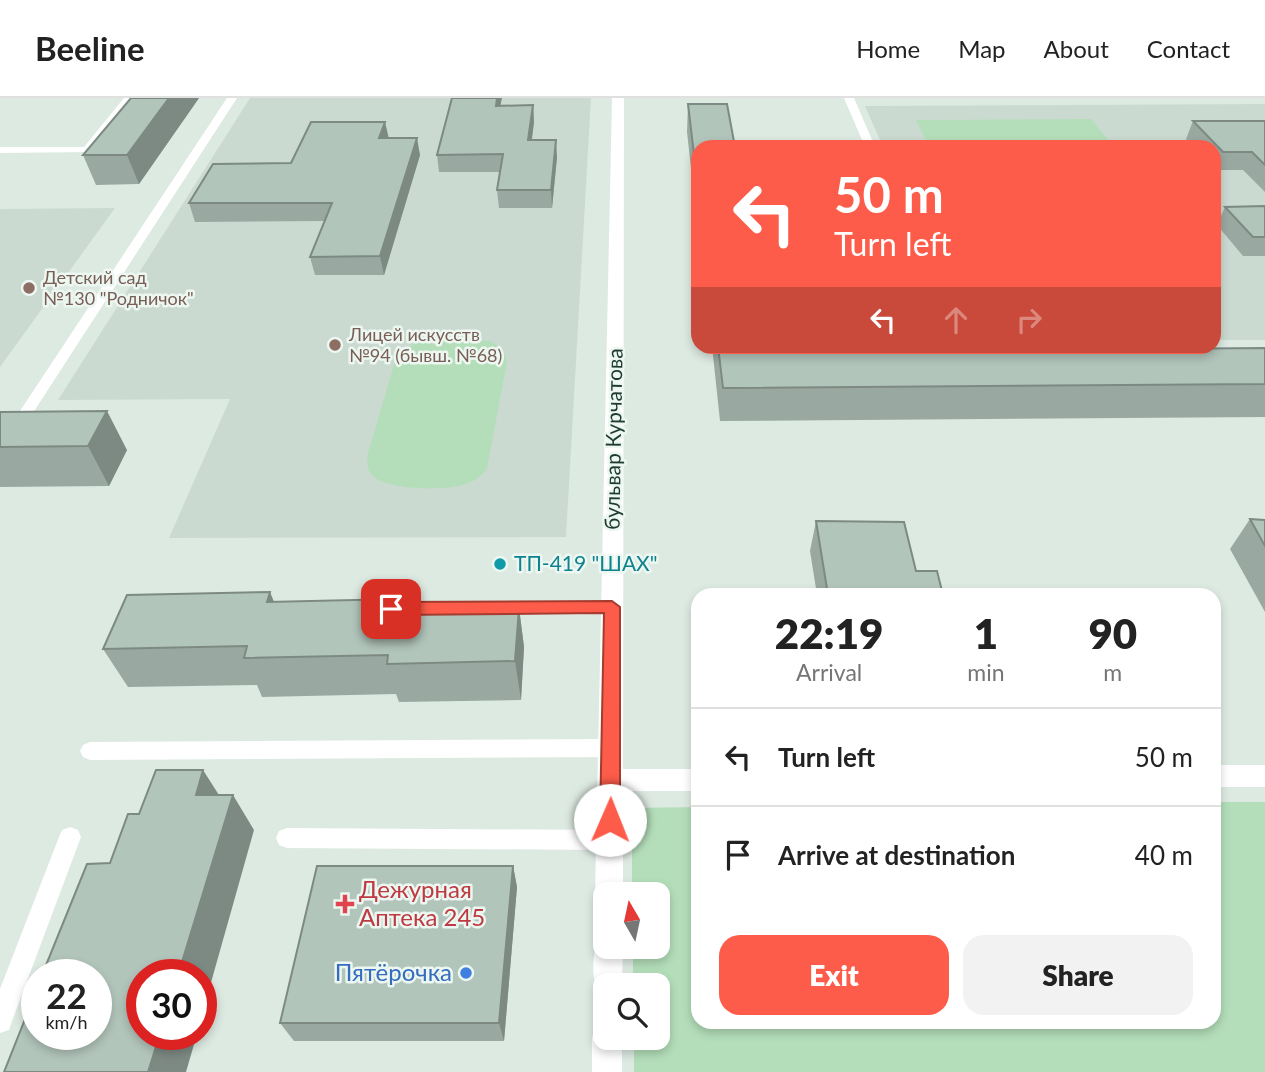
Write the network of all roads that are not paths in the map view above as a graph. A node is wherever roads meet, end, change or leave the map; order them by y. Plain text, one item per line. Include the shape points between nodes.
1 (129, 98) edge
2 (232, 98) edge
3 (618, 98) edge
4 (849, 98) edge
5 (867, 140) edge
6 (0, 150) edge
7 (0, 416) edge
8 (612, 607) junction
9 (364, 609) edge
10 (611, 748) junction
11 (90, 751) dead end
12 (1221, 776) edge
13 (1265, 776) edge
14 (611, 780) junction
15 (691, 780) edge
16 (71, 837) dead end
17 (288, 838) dead end
18 (610, 840) junction
19 (609, 882) edge
20 (0, 1021) edge
21 (607, 1050) edge
22 (607, 1072) edge

1 - 6 lane via 87,150
2 - 7 lane via 24,416
3 - 8 street, бульвар Курчатова
4 - 5 lane
8 - 9 lane
8 - 10 street, бульвар Курчатова
10 - 11 lane
10 - 14 street, бульвар Курчатова
12 - 13 street
14 - 15 street
14 - 18 street, бульвар Курчатова
16 - 20 lane
17 - 18 lane
18 - 19 street, бульвар Курчатова
21 - 22 street

